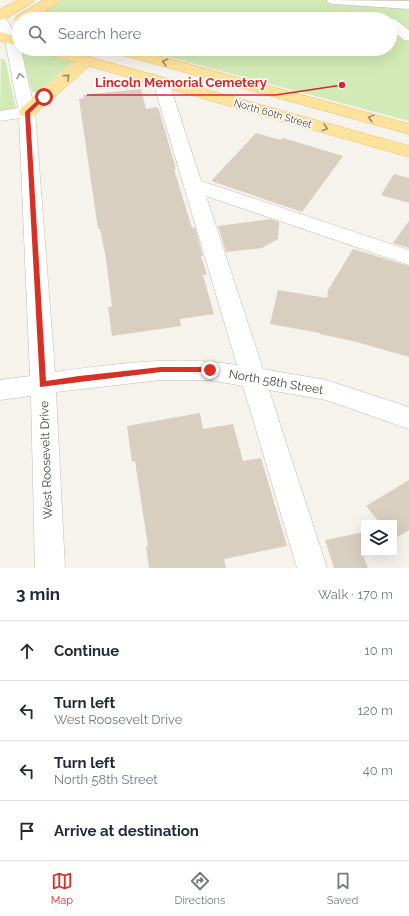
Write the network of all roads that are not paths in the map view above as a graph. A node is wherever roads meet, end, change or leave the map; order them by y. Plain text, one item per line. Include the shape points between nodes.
1 (27, 0) edge
2 (53, 0) edge
3 (333, 0) edge
4 (380, 4) junction
5 (409, 6) edge
6 (19, 12) edge
7 (33, 12) edge
8 (383, 12) edge
9 (9, 27) edge
10 (397, 28) edge
11 (409, 37) edge
12 (12, 40) edge
13 (15, 56) edge
14 (69, 56) edge
15 (142, 56) edge
16 (86, 61) junction
17 (161, 82) junction
18 (28, 112) junction
19 (0, 116) edge
20 (409, 129) edge
21 (409, 152) edge
22 (193, 185) junction
23 (409, 258) edge
24 (252, 377) junction
25 (43, 384) junction
26 (0, 390) edge
27 (409, 418) edge
28 (50, 568) edge
29 (312, 568) edge

1 - 6 main road
2 - 7 main road
3 - 4 street
4 - 5 street
4 - 8 street
12 -> 9 street, West Roosevelt Drive
10 - 11 street
18 -> 13 street, West Roosevelt Drive
14 - 16 main road, North 60th Street
20 -> 15 main road, North 60th Street
16 - 17 main road, North 60th Street
18 -> 16 main road
17 -> 21 main road, North 60th Street
17 - 22 street
18 - 19 street
18 - 25 street, West Roosevelt Drive
22 - 23 street
22 - 24 street
24 - 25 street, North 58th Street via 210,370 161,370
24 - 27 street, North 58th Street via 326,390
24 - 29 street
25 - 26 street, North 58th Street
25 - 28 street, West Roosevelt Drive

